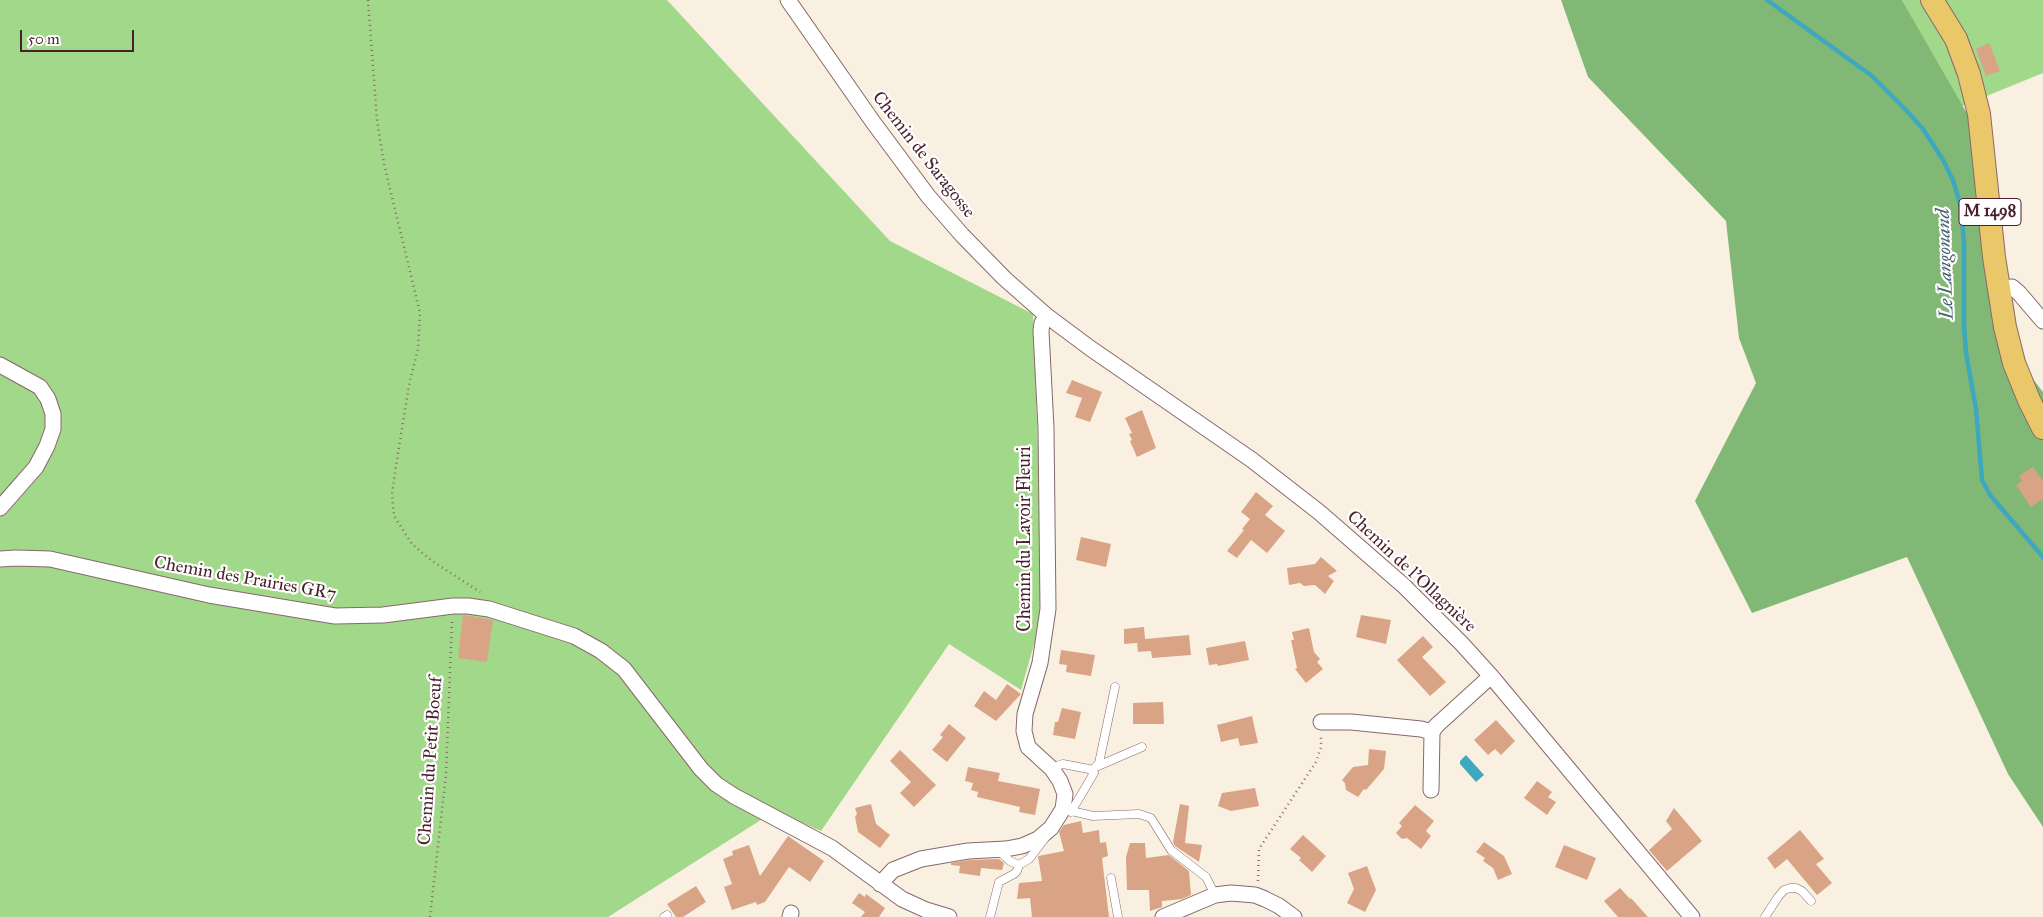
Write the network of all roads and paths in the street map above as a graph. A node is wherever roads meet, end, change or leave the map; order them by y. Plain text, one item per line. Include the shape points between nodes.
1 (368, 0) edge
2 (788, 0) edge
3 (1932, 0) edge
4 (1998, 289) junction
5 (1047, 316) junction
6 (2043, 321) edge
7 (0, 365) edge
8 (2043, 428) edge
9 (4, 500) edge
10 (0, 559) edge
11 (453, 606) junction
12 (489, 609) junction
13 (1491, 676) junction
14 (1115, 687) dead end
15 (1321, 722) joint
16 (1432, 732) junction
17 (1142, 748) dead end
18 (1095, 768) junction
19 (1052, 770) junction
20 (1431, 790) dead end
21 (1067, 810) junction
22 (1043, 834) junction
23 (999, 850) junction
24 (1019, 865) junction
25 (1111, 878) dead end
26 (880, 884) junction
27 (1215, 895) junction
28 (1255, 895) junction
29 (1811, 901) dead end
30 (430, 917) edge
31 (949, 917) edge
32 (990, 917) edge
33 (1118, 917) edge
34 (1163, 917) edge
35 (1294, 917) edge
36 (1692, 917) edge
37 (1765, 917) edge

1 - 12 path via 377,120 384,164 420,313 418,350 409,384 392,494 394,516 412,544 483,594
2 - 5 street, Chemin de Saragosse via 928,196 1004,278
3 - 4 main road, M 1498 via 1956,39 1979,114
4 - 6 street via 2012,287
4 - 8 main road, M 1498 via 2014,363
5 - 13 street, Chemin de l'Ollagnière via 1252,460 1319,512 1404,586
5 - 19 street, Chemin du Lavoir Fleuri via 1041,331 1046,428 1048,609 1040,663 1025,714 1024,731 1028,747
7 - 9 street via 40,387 53,414 53,429 36,467
10 - 11 street, Chemin des Prairies GR7 via 50,559 209,596 335,616 383,616
11 - 12 street, Chemin des Prairies GR7
11 - 30 path, Chemin du Petit Boeuf via 446,775
12 - 26 street, Chemin des Prairies GR7 via 574,636 601,651 624,670 716,784 832,848
13 - 16 street
13 - 36 street, Chemin de l'Ollagnière
14 - 18 lane
15 - 16 street via 1421,728
15 - 28 path via 1321,747 1316,762 1259,849
16 - 20 street
17 - 18 lane
18 - 19 lane via 1063,764
18 - 21 lane via 1093,777
19 - 21 street, Chemin du Lavoir Fleuri via 1065,794
21 - 22 street
21 - 27 lane via 1103,816 1138,814 1150,818 1171,850 1206,877
22 - 23 street via 1022,846
22 - 24 lane via 1044,841 1029,859
23 - 24 lane
23 - 26 street via 968,851 921,859 893,870
24 - 32 lane via 1014,874 999,882
25 - 33 lane
26 - 31 street, Chemin des Prairies GR7 via 902,900
27 - 28 street
27 - 34 street
28 - 35 street via 1280,906
29 - 37 lane via 1796,888 1784,890

